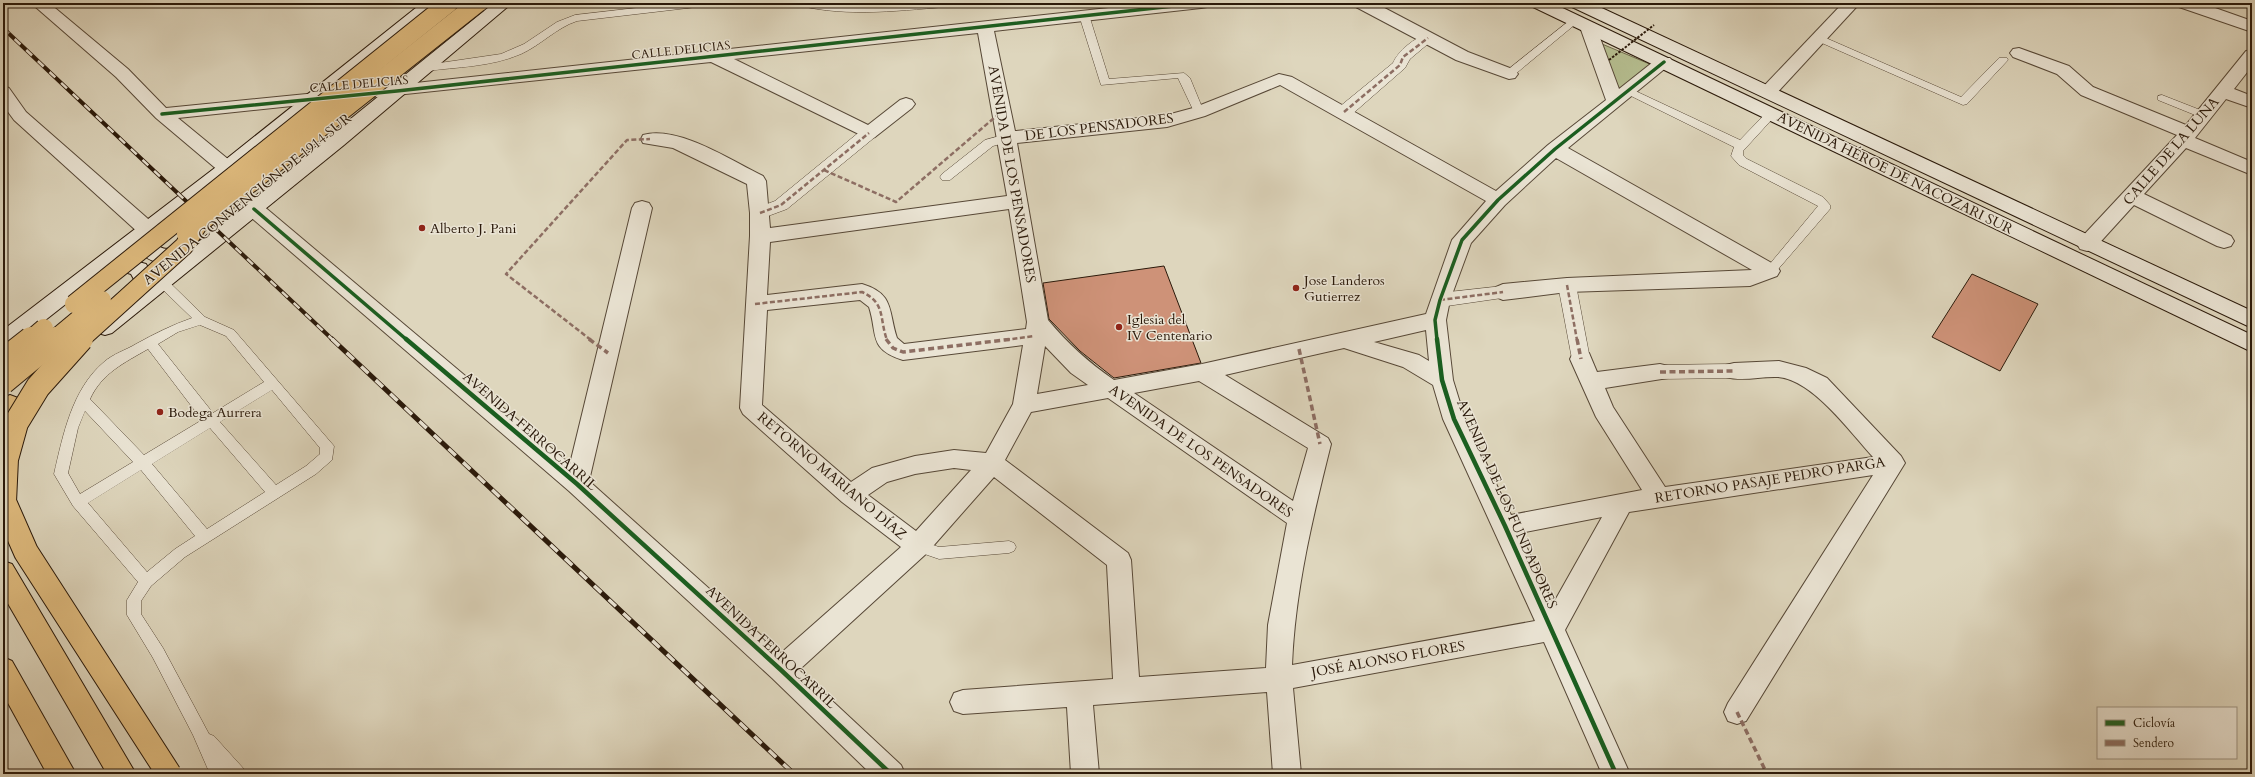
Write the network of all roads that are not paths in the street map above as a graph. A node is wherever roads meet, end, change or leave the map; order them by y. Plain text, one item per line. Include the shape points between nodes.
1 (40, 3) edge
2 (432, 3) edge
3 (449, 3) edge
4 (478, 3) edge
5 (504, 3) edge
6 (705, 3) edge
7 (800, 3) edge
8 (957, 3) edge
9 (1201, 3) edge
10 (1362, 3) edge
11 (1539, 3) edge
12 (1852, 3) edge
13 (2185, 3) edge
14 (1586, 12) edge
15 (1084, 15) junction
16 (985, 26) junction
17 (2252, 26) edge
18 (1428, 38) junction
19 (1819, 38) junction
20 (2019, 53) dead end
21 (2252, 55) edge
22 (715, 57) junction
23 (2003, 60) dead end
24 (1664, 62) junction
25 (426, 68) junction
26 (1509, 74) joint
27 (397, 91) junction
28 (2223, 91) junction
29 (3, 92) edge
30 (1768, 92) junction
31 (1622, 96) junction
32 (313, 98) junction
33 (2162, 98) dead end
34 (2252, 102) edge
35 (906, 104) dead end
36 (1199, 112) junction
37 (1344, 112) junction
38 (162, 114) junction
39 (1771, 114) junction
40 (2204, 115) junction
41 (9, 117) edge
42 (278, 126) junction
43 (869, 133) junction
44 (2186, 136) junction
45 (1007, 138) junction
46 (650, 139) dead end
47 (337, 141) junction
48 (1742, 146) junction
49 (1555, 149) junction
50 (226, 168) junction
51 (2252, 169) edge
52 (946, 177) dead end
53 (2131, 196) junction
54 (1498, 200) junction
55 (1016, 201) junction
56 (254, 208) junction
57 (642, 208) dead end
58 (760, 212) junction
59 (197, 226) junction
60 (144, 233) junction
61 (760, 236) junction
62 (2224, 241) dead end
63 (2087, 244) junction
64 (199, 252) junction
65 (1770, 271) junction
66 (89, 275) junction
67 (162, 282) junction
68 (1567, 285) junction
69 (1503, 292) joint
70 (144, 296) junction
71 (60, 298) junction
72 (755, 304) junction
73 (1437, 310) junction
74 (200, 320) junction
75 (2252, 320) edge
76 (3, 321) edge
77 (1036, 329) junction
78 (1343, 340) junction
79 (3, 341) edge
80 (149, 342) junction
81 (2252, 344) edge
82 (1581, 359) joint
83 (3, 362) edge
84 (1734, 371) joint
85 (1202, 372) junction
86 (1660, 372) joint
87 (1442, 380) junction
88 (1591, 381) junction
89 (3, 382) edge
90 (273, 383) junction
91 (1111, 389) junction
92 (83, 400) junction
93 (1024, 405) junction
94 (5, 410) edge
95 (212, 420) junction
96 (143, 463) junction
97 (992, 463) junction
98 (1892, 463) junction
99 (577, 484) junction
100 (275, 493) junction
101 (850, 495) junction
102 (1659, 498) junction
103 (78, 502) junction
104 (1622, 503) junction
105 (1300, 520) junction
106 (1505, 526) junction
107 (205, 537) junction
108 (918, 546) junction
109 (1009, 547) dead end
110 (3, 572) edge
111 (146, 581) junction
112 (1552, 629) junction
113 (3, 669) edge
114 (781, 670) junction
115 (1279, 679) junction
116 (1127, 690) junction
117 (1079, 693) junction
118 (963, 702) dead end
119 (1737, 712) dead end
120 (198, 730) junction
121 (62, 774) edge
122 (122, 774) edge
123 (169, 774) edge
124 (218, 774) edge
125 (237, 774) edge
126 (891, 774) edge
127 (1085, 774) edge
128 (1287, 774) edge
129 (1616, 774) edge

1 - 38 street via 122,73
2 - 32 street
3 - 83 main road, AVENIDA CONVENCIÓN DE 1914 SUR, bridge
4 - 59 main road, AVENIDA CONVENCIÓN DE 1914 SUR, bridge
5 - 25 street, AVENIDA CONVENCIÓN DE 1914 SUR
6 - 25 lane via 575,18 558,24 527,46 496,58
7 - 8 lane via 827,9 856,10
9 - 15 street, CALLE DELICIAS
10 - 18 street
11 - 14 street, AVENIDA HÉROE DE NACOZARI SUR
12 - 19 street
13 - 17 street
14 - 24 street, AVENIDA HÉROE DE NACOZARI SUR
14 - 26 lane
14 - 30 street, AVENIDA HÉROE DE NACOZARI SUR
14 - 31 street
15 - 16 street, CALLE DELICIAS
15 - 36 lane via 1105,83 1180,75 1184,78
16 - 22 street, CALLE DELICIAS
16 - 45 street, AVENIDA DE LOS PENSADORES
18 - 26 street via 1462,56
18 - 37 street via 1403,57 1400,65
19 - 23 lane via 1963,102
19 - 30 street
20 - 44 street via 2063,70 2087,91
21 - 28 street, CALLE DE LA LUNA
22 - 27 street, CALLE DELICIAS
22 - 43 street
24 - 31 street, AVENIDA DE LOS FUNDADORES
24 - 39 street, AVENIDA HÉROE DE NACOZARI SUR
25 - 27 street, AVENIDA CONVENCIÓN DE 1914 SUR
27 - 32 street, CALLE DELICIAS
27 - 47 street, AVENIDA CONVENCIÓN DE 1914 SUR
28 - 34 street
28 - 40 street, CALLE DE LA LUNA
29 - 41 street
30 - 63 street, AVENIDA HÉROE DE NACOZARI SUR
31 - 48 lane
31 - 49 street, AVENIDA DE LOS FUNDADORES
32 - 38 street, CALLE DELICIAS
32 - 42 street
33 - 40 lane
35 - 43 street
36 - 37 street, DE LOS PENSADORES via 1279,79
36 - 45 street, DE LOS PENSADORES via 1166,121
37 - 54 street, DE LOS PENSADORES
38 - 50 street
39 - 48 lane
39 - 81 street, AVENIDA HÉROE DE NACOZARI SUR
40 - 44 street, CALLE DE LA LUNA
41 - 60 street
42 - 47 street via 281,137 290,145 310,148
42 - 50 street
43 - 58 street via 781,205
44 - 51 street
44 - 53 street, CALLE DE LA LUNA
45 - 52 lane via 989,143
45 - 55 street, AVENIDA DE LOS PENSADORES
46 - 58 street, RETORNO MARIANO DÍAZ via 677,142 756,181
47 - 56 street, AVENIDA CONVENCIÓN DE 1914 SUR
48 - 65 lane via 1737,156 1743,162 1819,200 1824,205 1824,209
49 - 54 street, AVENIDA DE LOS FUNDADORES
49 - 65 street
50 - 60 street
53 - 62 street
53 - 63 street, CALLE DE LA LUNA
54 - 73 street, AVENIDA DE LOS FUNDADORES via 1462,240
55 - 61 street
55 - 77 street, AVENIDA DE LOS PENSADORES
56 - 64 street, AVENIDA CONVENCIÓN DE 1914 SUR
56 - 99 street, AVENIDA FERROCARRIL
57 - 99 street
58 - 61 street, RETORNO MARIANO DÍAZ
59 - 89 main road, AVENIDA CONVENCIÓN DE 1914 SUR, bridge
59 - 123 main road, bridge via 184,246 85,334 38,387 16,424 6,459 4,502 26,552
60 - 64 street via 149,251 155,255 173,256
60 - 66 street
61 - 72 street, RETORNO MARIANO DÍAZ
63 - 75 street, AVENIDA HÉROE DE NACOZARI SUR
64 - 67 street, AVENIDA CONVENCIÓN DE 1914 SUR
65 - 68 street via 1750,279
66 - 70 street via 108,266 132,266 142,274 146,283
66 - 71 street
67 - 70 street, AVENIDA CONVENCIÓN DE 1914 SUR
67 - 74 lane
68 - 69 street
68 - 82 street
69 - 73 street
70 - 94 street, AVENIDA CONVENCIÓN DE 1914 SUR
71 - 76 street
71 - 79 street
72 - 77 street via 862,292 872,294 879,303 887,344 893,350 903,352
72 - 101 street, RETORNO MARIANO DÍAZ via 751,408
73 - 78 street
73 - 87 street, AVENIDA DE LOS FUNDADORES
74 - 80 lane via 174,329
74 - 90 lane via 230,333
77 - 91 street, AVENIDA DE LOS PENSADORES via 1079,367
77 - 93 street, AVENIDA DE LOS PENSADORES
78 - 85 street
78 - 87 street via 1411,361
80 - 92 lane via 109,365 89,388
80 - 95 lane
82 - 88 street
84 - 86 street, RETORNO PASAJE PEDRO PARGA
84 - 98 street, RETORNO PASAJE PEDRO PARGA via 1779,369 1819,384
85 - 91 street
85 - 105 street via 1320,444
86 - 88 street, RETORNO PASAJE PEDRO PARGA
87 - 106 street, AVENIDA DE LOS FUNDADORES via 1454,419
88 - 102 street via 1604,411
90 - 95 lane
90 - 100 lane via 327,446 327,456 311,470
91 - 93 street
91 - 105 street, AVENIDA DE LOS PENSADORES
92 - 96 lane
92 - 103 lane via 70,428 61,474
93 - 97 street, AVENIDA DE LOS PENSADORES
95 - 96 lane
95 - 100 lane
96 - 103 lane
96 - 107 lane
97 - 101 street via 954,459 915,465 880,475
97 - 108 street, AVENIDA DE LOS PENSADORES
97 - 116 street via 1119,560
98 - 102 street, RETORNO PASAJE PEDRO PARGA
98 - 119 street
99 - 114 street, AVENIDA FERROCARRIL
100 - 107 lane
101 - 108 street, RETORNO MARIANO DÍAZ
102 - 104 street, RETORNO PASAJE PEDRO PARGA
103 - 111 lane
104 - 106 street, RETORNO PASAJE PEDRO PARGA
104 - 112 street
105 - 115 street, AVENIDA DE LOS PENSADORES via 1281,625
106 - 112 street, AVENIDA DE LOS FUNDADORES
107 - 111 lane via 180,553
108 - 109 lane via 939,554
108 - 114 street, AVENIDA DE LOS PENSADORES
110 - 122 main road
111 - 120 lane via 134,600 134,615 158,653
112 - 115 street, JOSÉ ALONSO FLORES
112 - 129 street, AVENIDA DE LOS FUNDADORES
113 - 121 main road
114 - 126 street, AVENIDA FERROCARRIL
115 - 116 street, JOSÉ ALONSO FLORES
115 - 128 street, AVENIDA DE LOS PENSADORES
116 - 117 street, JOSÉ ALONSO FLORES
117 - 118 street, JOSÉ ALONSO FLORES
117 - 127 street
120 - 124 lane
120 - 125 lane

